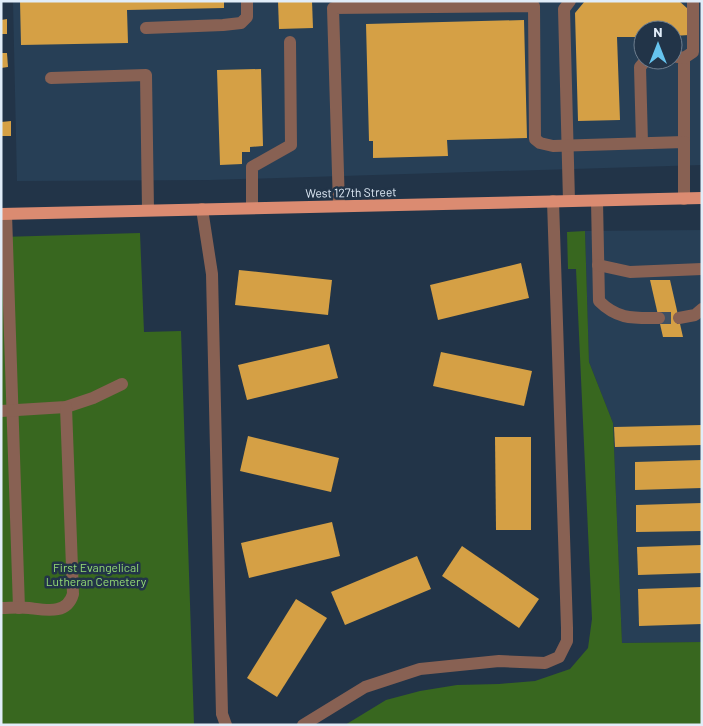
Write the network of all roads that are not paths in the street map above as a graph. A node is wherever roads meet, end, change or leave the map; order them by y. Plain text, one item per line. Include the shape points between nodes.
1 (247, 1) edge
2 (570, 1) edge
3 (693, 1) edge
4 (146, 28) dead end
5 (290, 42) dead end
6 (683, 55) edge
7 (640, 70) edge
8 (679, 70) edge
9 (52, 78) dead end
10 (684, 142) junction
11 (642, 143) junction
12 (568, 146) junction
13 (702, 198) edge
14 (684, 199) junction
15 (598, 200) junction
16 (569, 201) junction
17 (553, 202) junction
18 (339, 206) junction
19 (252, 208) junction
20 (202, 209) junction
21 (148, 210) junction
22 (4, 214) edge
23 (598, 265) junction
24 (702, 269) edge
25 (702, 309) edge
26 (658, 318) tunnel mouth
27 (679, 318) tunnel mouth
28 (5, 341) edge
29 (122, 384) dead end
30 (66, 407) junction
31 (6, 411) edge
32 (1, 608) edge
33 (19, 608) junction
34 (226, 725) edge
35 (303, 725) edge

1 - 4 lane via 247,17 241,23
2 - 12 lane via 564,9
3 - 6 lane via 693,52
5 - 19 lane via 292,145 252,167
7 - 11 lane
8 - 10 lane
9 - 21 lane via 146,75
10 - 11 lane
10 - 14 lane
11 - 12 lane
12 - 16 lane
12 - 18 lane via 553,146 535,139 534,6 333,8
13 - 14 main road, West 127th Street
14 - 15 main road, West 127th Street
15 - 16 main road, West 127th Street
15 - 23 lane
16 - 17 main road, West 127th Street
17 - 18 main road, West 127th Street
17 - 35 lane via 567,628 563,650 559,656 545,663 500,661 420,669 365,687
18 - 19 main road, West 127th Street
19 - 20 main road, West 127th Street
20 - 21 main road, West 127th Street
20 - 34 lane via 212,274 222,714
21 - 22 main road, West 127th Street
22 - 28 lane
23 - 24 lane via 630,272
23 - 26 lane via 599,301 606,308 628,318
25 - 27 lane via 695,315
28 - 31 lane
29 - 30 lane via 85,402
30 - 31 lane
30 - 33 lane via 73,594 67,605 57,610
31 - 33 lane
32 - 33 lane

